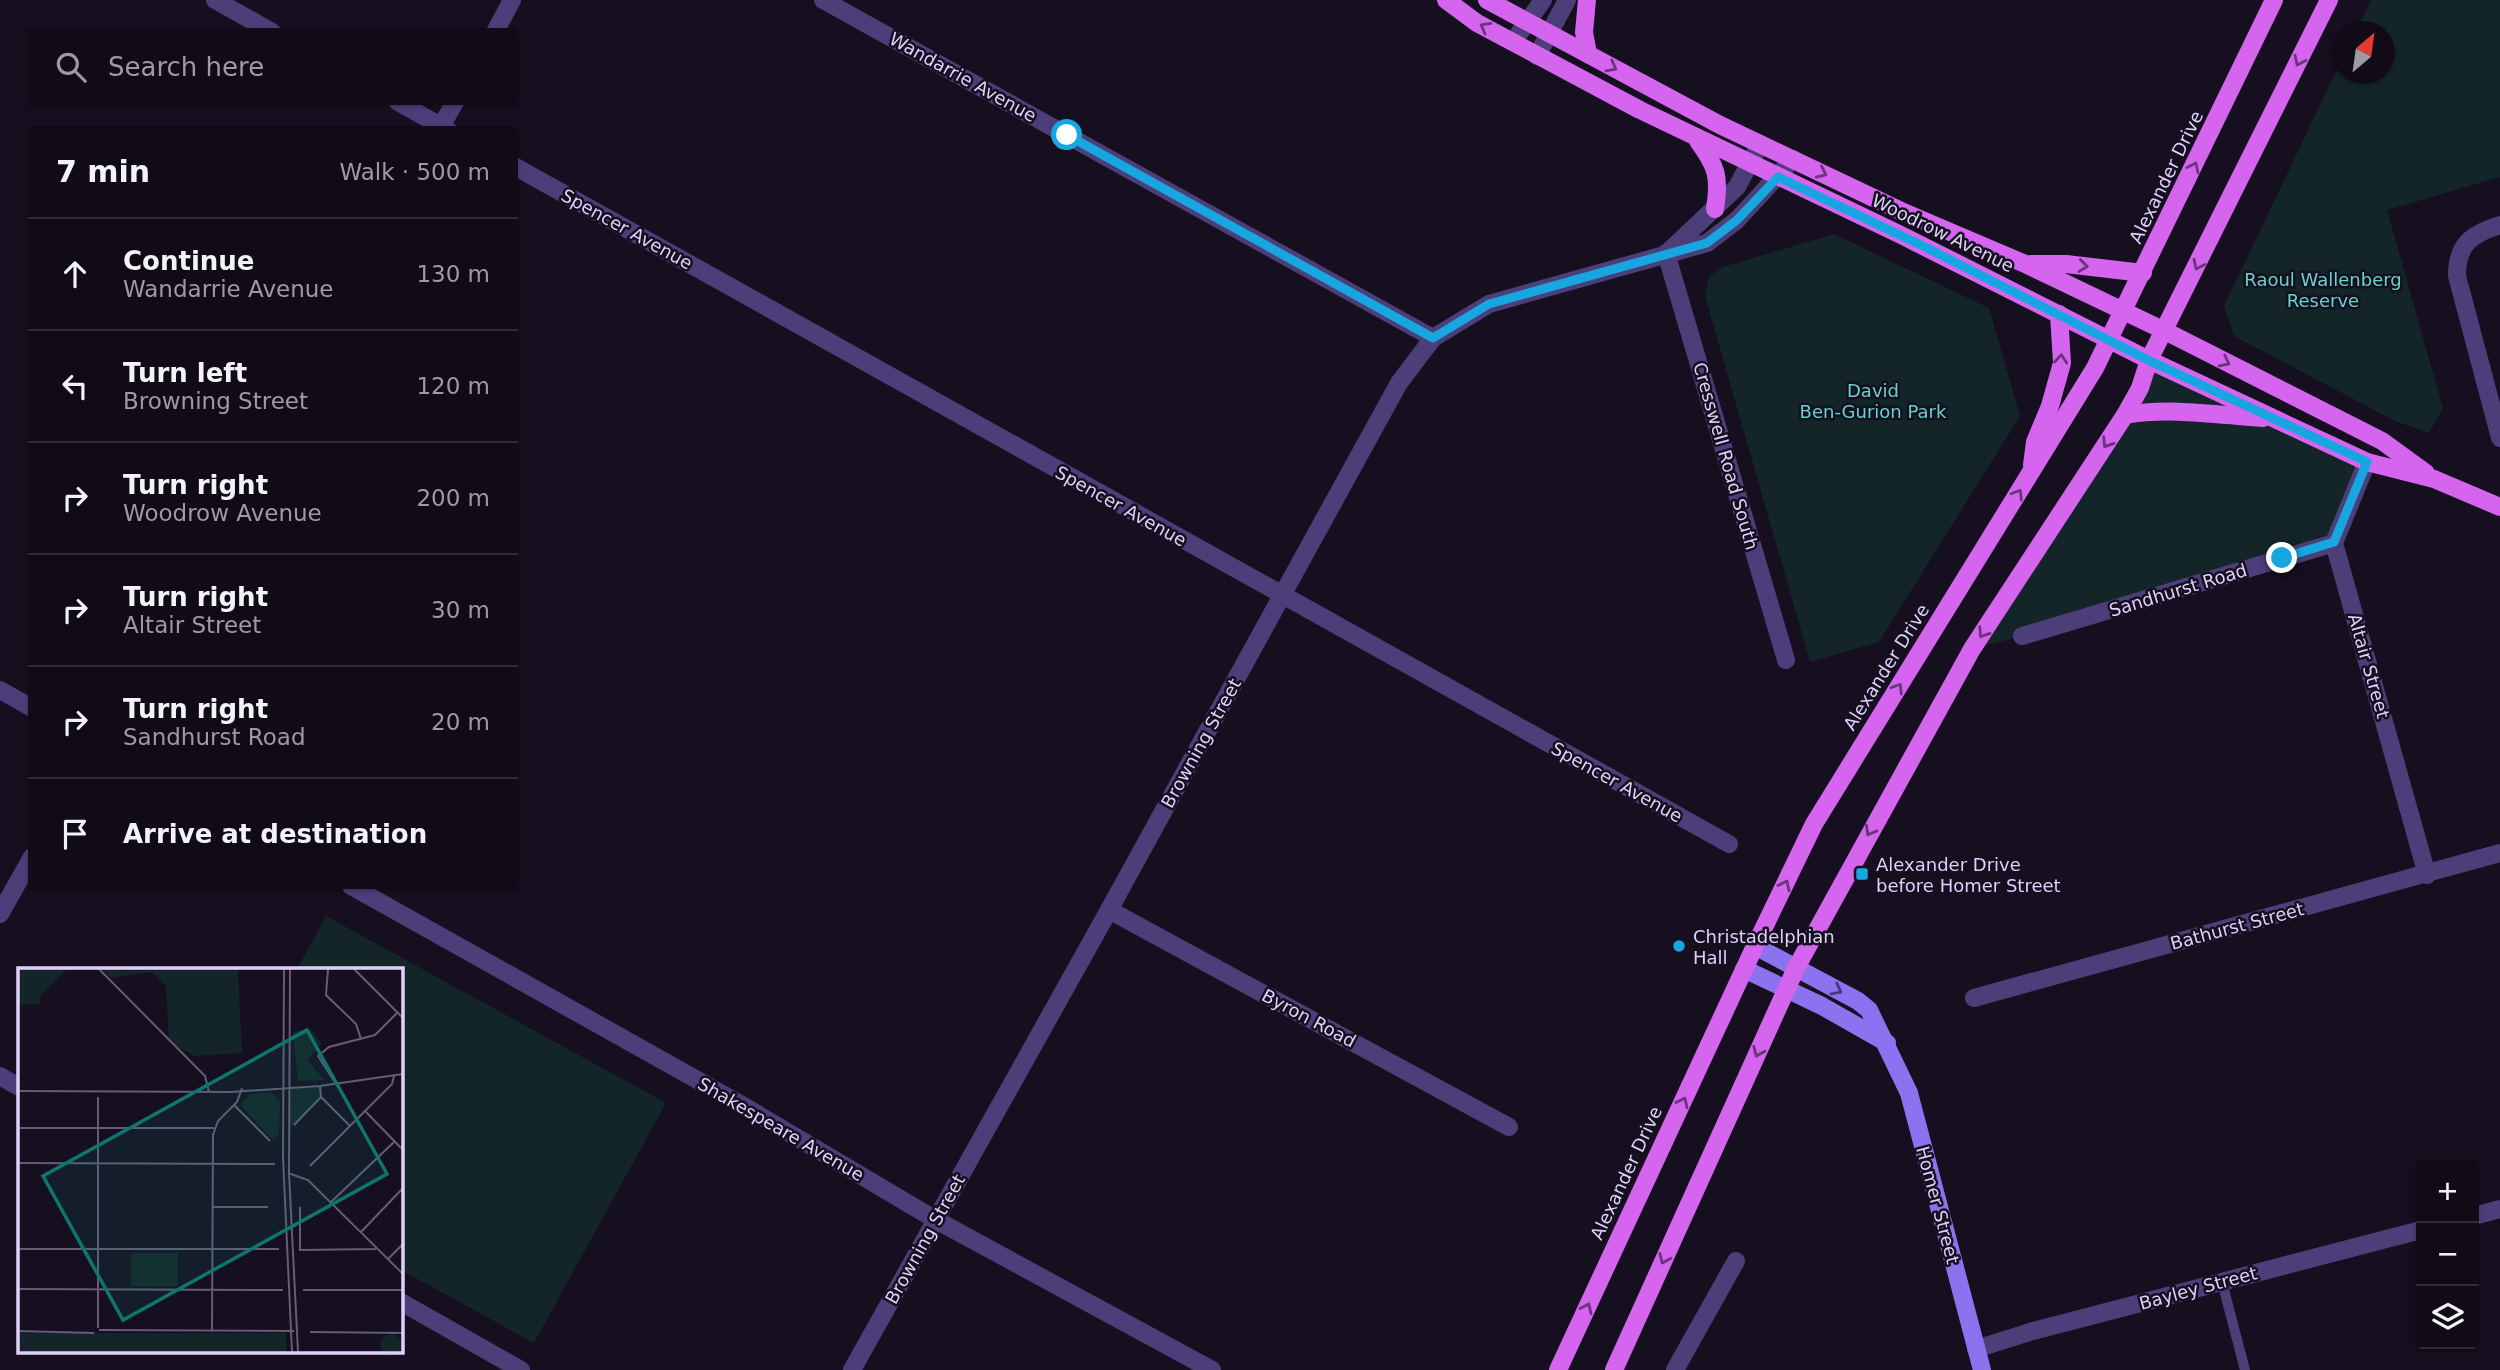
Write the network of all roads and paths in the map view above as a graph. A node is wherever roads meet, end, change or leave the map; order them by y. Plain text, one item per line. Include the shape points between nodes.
1 (215, 0) edge
2 (512, 0) edge
3 (823, 0) edge
4 (1446, 0) edge
5 (1487, 0) edge
6 (1543, 0) edge
7 (1567, 0) edge
8 (1587, 0) edge
9 (2274, 0) edge
10 (2329, 0) edge
11 (1526, 21) junction
12 (265, 28) edge
13 (497, 28) edge
14 (1550, 33) junction
15 (1513, 43) junction
16 (1588, 54) junction
17 (1538, 56) junction
18 (403, 105) edge
19 (454, 105) edge
20 (440, 126) edge
21 (444, 126) edge
22 (1697, 139) junction
23 (1760, 144) junction
24 (1793, 159) junction
25 (1751, 164) junction
26 (518, 168) edge
27 (1778, 177) junction
28 (1715, 209) junction
29 (2500, 225) edge
30 (1666, 253) junction
31 (2023, 263) junction
32 (2143, 273) junction
33 (2123, 310) junction
34 (2059, 314) junction
35 (2165, 331) junction
36 (1433, 338) junction
37 (2109, 339) junction
38 (2148, 360) junction
39 (2125, 415) junction
40 (2277, 419) junction
41 (2500, 438) edge
42 (2367, 462) junction
43 (2031, 472) junction
44 (2434, 479) junction
45 (2499, 505) edge
46 (2334, 542) junction
47 (1282, 596) junction
48 (2022, 636) dead end
49 (1786, 660) dead end
50 (0, 690) edge
51 (28, 706) edge
52 (1729, 844) dead end
53 (2500, 853) edge
54 (28, 864) edge
55 (2427, 875) junction
56 (356, 889) edge
57 (1109, 910) junction
58 (0, 914) edge
59 (1755, 946) junction
60 (1796, 968) junction
61 (1744, 969) junction
62 (1786, 990) junction
63 (1974, 998) dead end
64 (1887, 1043) junction
65 (0, 1076) edge
66 (18, 1086) edge
67 (1509, 1127) dead end
68 (2500, 1209) edge
69 (2479, 1215) edge
70 (936, 1220) junction
71 (2416, 1231) edge
72 (1736, 1261) dead end
73 (2222, 1282) junction
74 (402, 1303) edge
75 (1976, 1349) junction
76 (521, 1370) edge
77 (852, 1370) edge
78 (1212, 1370) edge
79 (1558, 1370) edge
80 (1614, 1370) edge
81 (1675, 1370) edge
82 (1982, 1370) edge
83 (2245, 1370) edge

1 - 12 street
2 - 13 street
3 - 36 street, Wandarrie Avenue
15 -> 4 main road, Woodrow Avenue
5 - 11 main road, Woodrow Avenue
6 - 11 street
7 - 14 street
8 - 16 main road via 1584,32
32 -> 9 main road, Alexander Drive
10 -> 35 main road
11 - 14 main road, Woodrow Avenue
11 - 15 street
14 - 16 main road, Woodrow Avenue
14 - 17 street
15 - 17 main road, Woodrow Avenue
16 -> 23 main road, Woodrow Avenue
17 - 22 main road, Woodrow Avenue
18 - 20 street
19 - 21 street
22 - 25 main road, Woodrow Avenue
22 - 28 main road via 1717,172
23 - 24 main road, Woodrow Avenue
23 - 25 street, Browning Street
24 - 27 street, Browning Street
24 -> 31 main road, Woodrow Avenue
25 - 27 main road, Woodrow Avenue
25 - 28 street, Browning Street
26 - 47 street, Spencer Avenue
27 - 30 street, Browning Street via 1737,220 1707,243
27 - 34 main road, Woodrow Avenue
28 - 30 street, Browning Street
29 - 41 street via 2479,231 2457,258 2457,276
30 - 36 street, Browning Street via 1489,304
30 - 49 street, Cresswell Road South
31 -> 32 main road
31 - 33 main road, Woodrow Avenue
32 - 33 main road, Alexander Drive
33 - 35 main road, Woodrow Avenue
33 - 37 main road, Alexander Drive
34 - 37 main road, Woodrow Avenue
43 -> 34 main road via 2035,442 2060,370
35 - 38 main road
35 -> 44 main road, Woodrow Avenue via 2382,442
36 - 47 street, Browning Street via 1399,383
37 - 38 main road, Woodrow Avenue
37 - 43 main road, Alexander Drive
38 - 39 main road
38 - 40 main road, Woodrow Avenue
39 - 40 main road via 2145,411
39 -> 60 main road via 1972,649
40 - 42 main road, Woodrow Avenue
42 - 44 main road, Woodrow Avenue
42 - 46 street
59 -> 43 main road, Alexander Drive via 1814,824
44 - 45 main road, Woodrow Avenue
46 - 48 street, Sandhurst Road
46 - 55 street, Altair Street
47 - 52 street, Spencer Avenue
47 - 57 street, Browning Street
50 - 51 street
53 - 55 street, Bathurst Street
54 - 58 street
55 - 63 street, Bathurst Street
56 - 70 street, Shakespeare Avenue via 742,1105
57 - 67 street, Byron Road
57 - 70 street, Browning Street
59 - 60 street, Homer Street
59 - 61 main road, Alexander Drive
60 - 62 main road
60 -> 64 street, Homer Street via 1869,1010
61 - 62 street
79 -> 61 main road, Alexander Drive
62 - 64 street
62 -> 80 main road
64 - 75 street, Homer Street via 1909,1093
65 - 66 street
68 - 69 street
70 - 77 street, Browning Street
70 - 78 street, Shakespeare Avenue
71 - 73 street, Bayley Street
72 - 81 street
73 - 75 street, Bayley Street
73 - 83 lane
74 - 76 street
75 - 82 street, Homer Street

